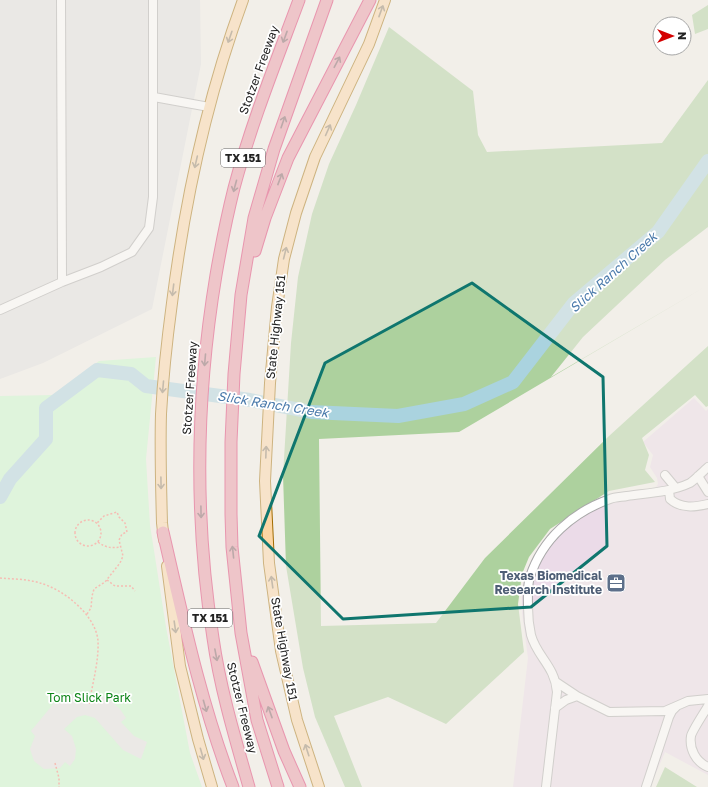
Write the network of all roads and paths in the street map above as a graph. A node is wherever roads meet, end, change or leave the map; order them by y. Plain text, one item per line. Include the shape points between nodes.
1 (61, 0) edge
2 (153, 0) edge
3 (243, 0) edge
4 (298, 0) edge
5 (328, 0) edge
6 (370, 0) edge
7 (385, 0) edge
8 (154, 97) junction
9 (209, 107) junction
10 (62, 282) junction
11 (241, 296) junction
12 (0, 310) edge
13 (708, 467) edge
14 (665, 475) dead end
15 (698, 476) junction
16 (672, 489) junction
17 (708, 492) edge
18 (708, 504) edge
19 (97, 522) junction
20 (163, 532) junction
21 (98, 542) junction
22 (120, 547) junction
23 (0, 578) edge
24 (107, 580) junction
25 (135, 591) dead end
26 (87, 614) junction
27 (241, 633) junction
28 (556, 682) junction
29 (577, 696) junction
30 (708, 699) edge
31 (89, 705) dead end
32 (678, 706) junction
33 (708, 706) edge
34 (555, 708) junction
35 (54, 763) dead end
36 (708, 767) edge
37 (59, 787) edge
38 (212, 787) edge
39 (233, 787) edge
40 (249, 787) edge
41 (278, 787) edge
42 (300, 787) edge
43 (319, 787) edge
44 (546, 787) edge
45 (646, 787) edge

1 - 10 street
2 - 8 street
3 -> 9 main road
4 -> 40 highway, Stotzer Freeway / TX 151 via 252,126 234,188 208,321 199,445 201,539 213,639 225,698
11 -> 5 highway, Stotzer Freeway / TX 151 via 254,218 274,149
11 -> 6 highway via 265,218 288,158
43 -> 7 main road, State Highway 151 via 297,720 281,651 269,563 265,481 273,347 284,259 296,213 315,157 369,44
8 - 9 street
8 - 10 street via 153,196 149,228 132,252
9 -> 20 main road via 187,205 168,334 162,392
10 - 12 street
27 -> 11 highway, Stotzer Freeway / TX 151 via 230,514 230,442
13 - 15 street
14 - 16 street
15 - 16 street
15 - 17 street
16 - 18 street via 670,499 676,504 695,507
16 - 28 street via 610,498 561,527 542,551 530,578 529,621 531,635
19 - 21 path via 102,532
19 - 21 path via 91,519 82,521 75,532 77,540 84,546 92,546
19 - 22 path via 104,516 117,512 125,523 127,532 120,537
20 -> 38 main road via 180,666
20 -> 39 highway via 197,677
21 - 22 path via 105,547
22 - 24 path via 123,556
23 - 26 path via 20,579 53,588
24 - 25 path via 115,586 131,586
24 - 26 path via 94,589 91,608
26 - 31 path via 98,641
27 - 41 highway, Stotzer Freeway / TX 151 via 257,720
42 -> 27 highway via 284,751
28 - 29 street
28 - 34 street
29 - 32 street via 608,712 665,711
29 - 34 street
30 - 32 street via 688,701
32 - 45 street via 672,711
33 - 36 street via 691,736 693,753 701,764
34 - 44 street
35 - 37 path

